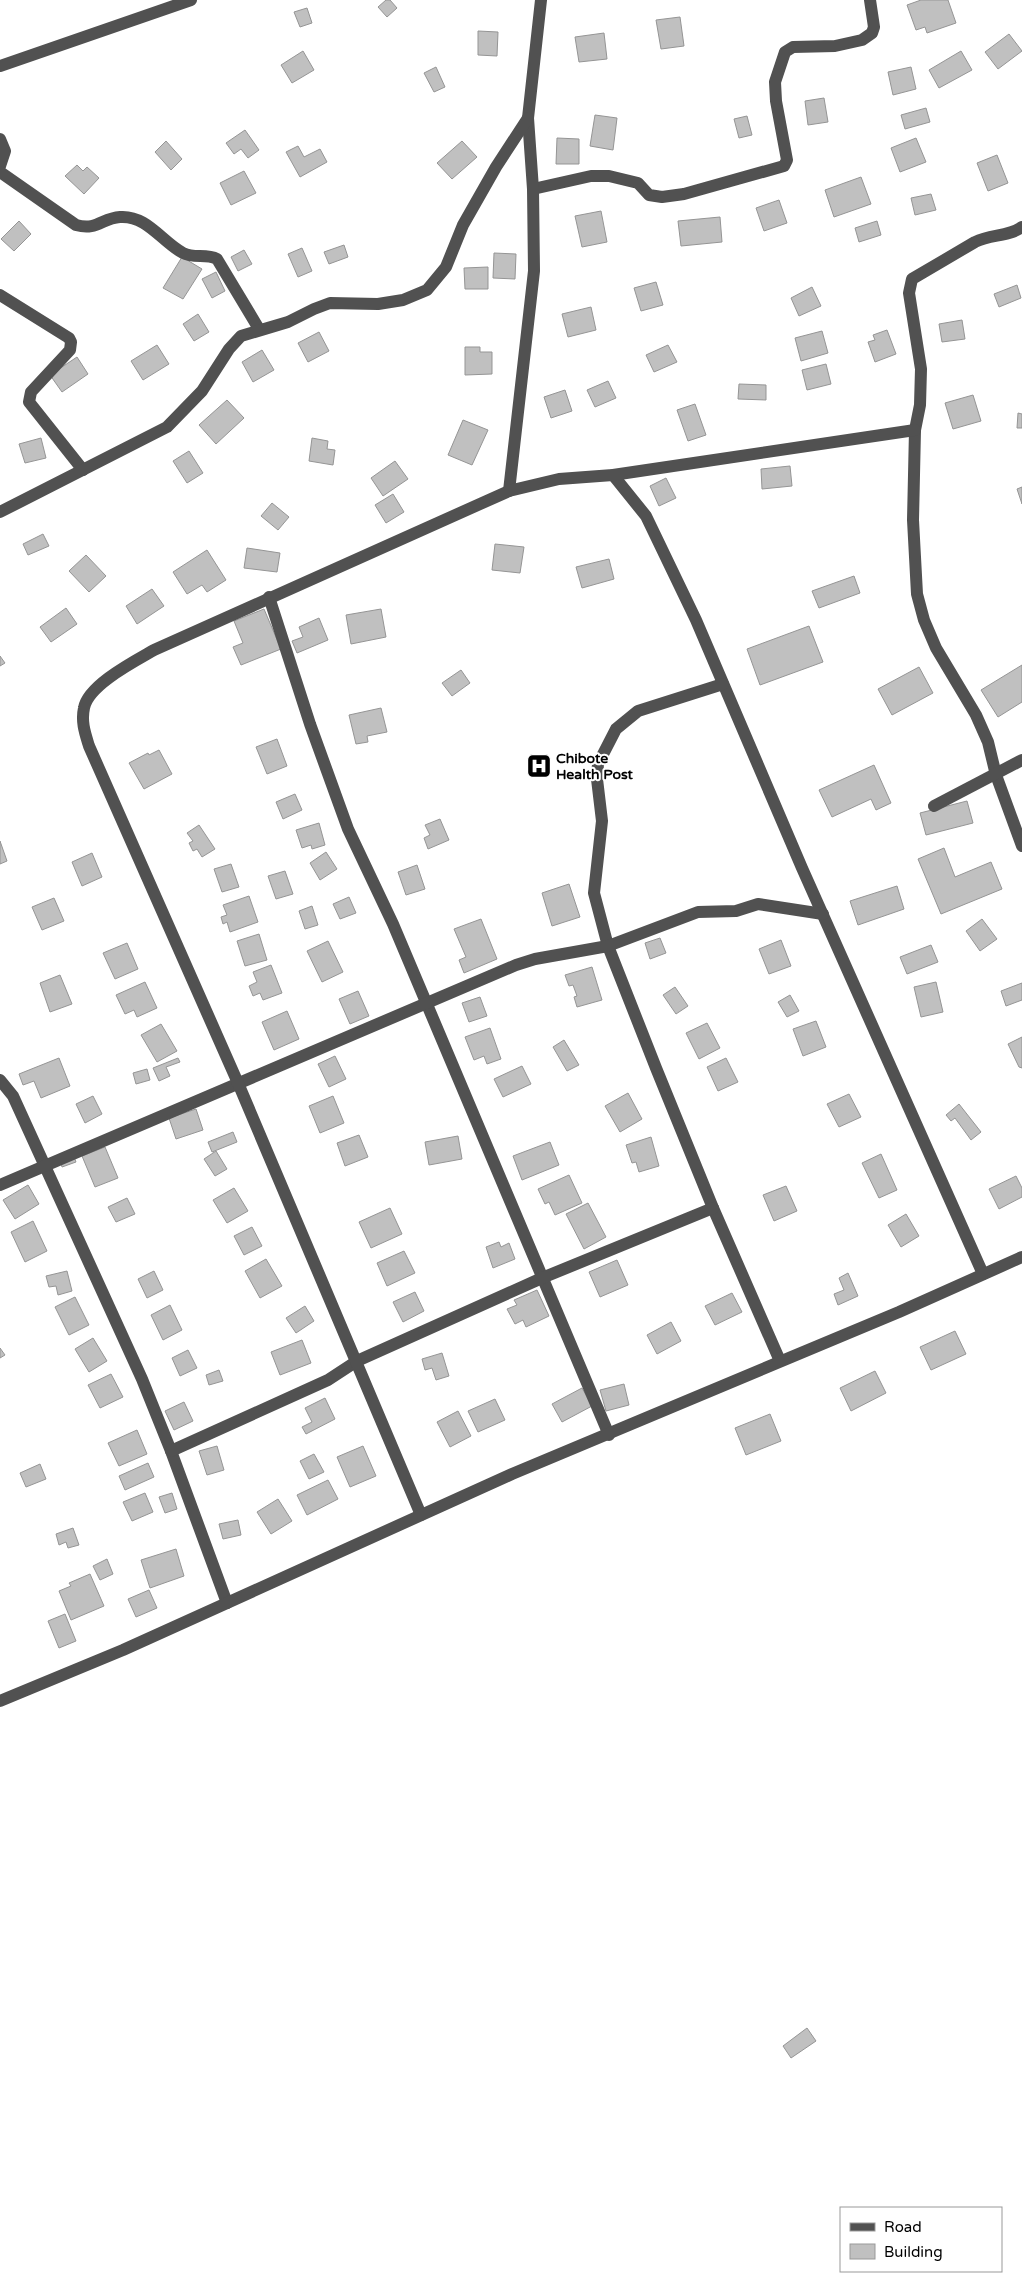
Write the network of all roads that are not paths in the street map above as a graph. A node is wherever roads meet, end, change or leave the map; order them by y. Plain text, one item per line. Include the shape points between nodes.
1 (192, 0) edge
2 (541, 0) edge
3 (870, 0) edge
4 (0, 66) edge
5 (528, 118) junction
6 (0, 139) edge
7 (0, 166) edge
8 (0, 172) edge
9 (533, 189) junction
10 (1022, 227) edge
11 (0, 295) edge
12 (259, 329) junction
13 (915, 430) junction
14 (83, 470) junction
15 (613, 475) junction
16 (509, 491) junction
17 (0, 512) edge
18 (269, 597) junction
19 (723, 684) junction
20 (1022, 760) edge
21 (996, 775) junction
22 (934, 806) dead end
23 (1022, 846) edge
24 (823, 914) junction
25 (608, 946) junction
26 (426, 1003) junction
27 (0, 1080) edge
28 (238, 1084) junction
29 (45, 1164) junction
30 (0, 1185) edge
31 (713, 1208) junction
32 (1022, 1257) edge
33 (983, 1274) junction
34 (542, 1278) junction
35 (357, 1361) junction
36 (780, 1361) junction
37 (609, 1435) junction
38 (171, 1451) junction
39 (421, 1515) junction
40 (227, 1603) junction
41 (0, 1701) edge

1 - 4 street
2 - 5 street
3 - 9 street via 874,27 872,33 862,40 835,46 793,47 785,52 775,82 787,160 784,166 684,194 662,197 649,195 638,182 609,176 591,176
5 - 9 street
5 - 12 street via 463,225 446,267 427,290 403,300 378,304 330,304 288,322
6 - 7 street via 5,151
8 - 12 street via 76,225 96,226 120,216 129,218 158,232 184,254 217,259
9 - 16 street via 534,270
10 - 13 street via 1012,234 980,240 912,279 909,292 921,369 920,405
11 - 14 street via 72,342 70,350 31,392 29,402
12 - 14 street via 234,341 209,382 167,427
13 - 15 street
13 - 21 street via 912,520 917,594 936,648 976,715 988,742
14 - 17 street
15 - 16 street via 558,479
15 - 19 street via 646,516
16 - 18 street
18 - 26 street via 338,805
18 - 28 street via 154,650 120,670 98,687 84,706 82,725 88,746
19 - 24 street
19 - 25 street via 638,710 616,729 598,764 602,821 593,886
20 - 21 street
21 - 22 street
21 - 23 street
24 - 25 street via 758,904 727,912 698,912
24 - 33 street
25 - 26 street via 535,959 495,972
25 - 31 street
26 - 28 street
26 - 34 street
27 - 29 street via 13,1096
28 - 29 street
28 - 35 street
29 - 30 street
29 - 38 street via 120,1326
31 - 34 street
31 - 36 street
32 - 33 street
33 - 36 street
34 - 35 street
34 - 37 street
35 - 38 street via 328,1380
35 - 39 street
36 - 37 street
37 - 39 street
38 - 40 street
39 - 40 street
40 - 41 street

